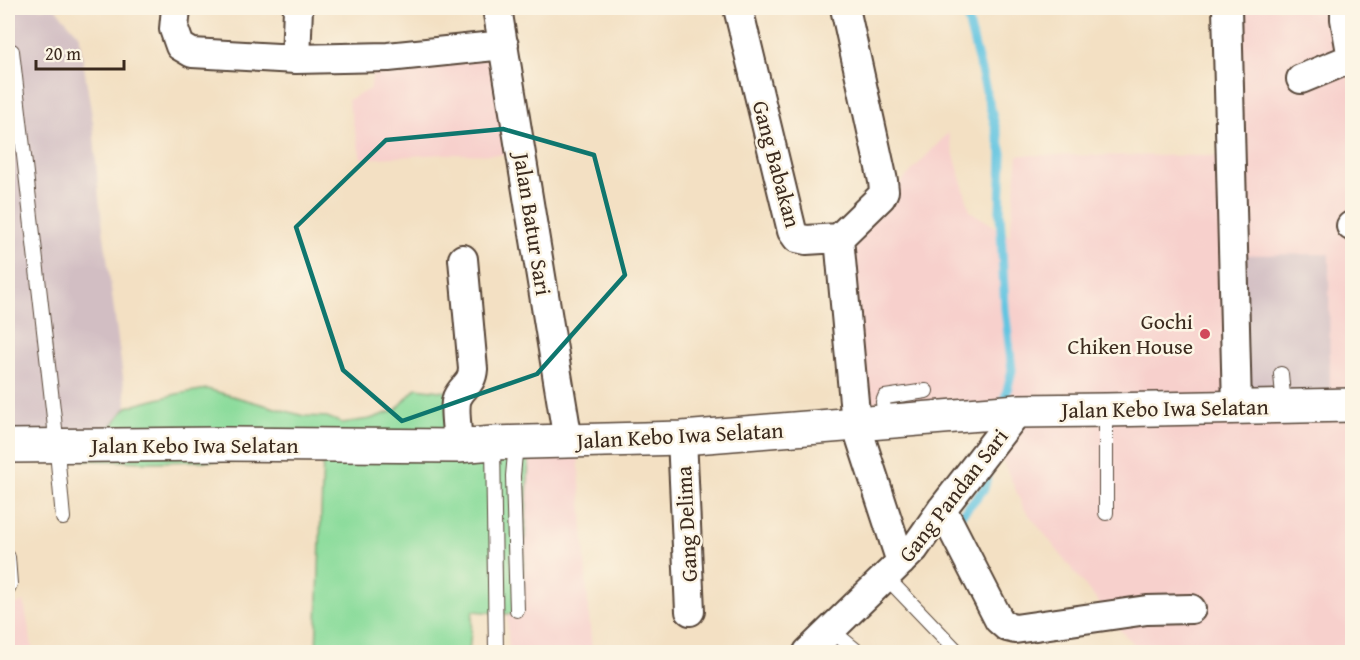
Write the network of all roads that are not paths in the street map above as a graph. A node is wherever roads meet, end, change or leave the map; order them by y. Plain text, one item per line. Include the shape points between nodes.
1 (176, 8) edge
2 (298, 8) edge
3 (497, 8) edge
4 (738, 8) edge
5 (845, 8) edge
6 (1227, 8) edge
7 (1347, 15) edge
8 (504, 45) junction
9 (12, 51) dead end
10 (1352, 58) edge
11 (296, 59) junction
12 (1301, 80) dead end
13 (839, 238) junction
14 (463, 259) dead end
15 (1281, 374) dead end
16 (926, 391) dead end
17 (1353, 405) edge
18 (1284, 406) junction
19 (1237, 407) junction
20 (1106, 410) junction
21 (1018, 411) junction
22 (870, 423) junction
23 (682, 438) junction
24 (568, 441) junction
25 (504, 443) junction
26 (56, 445) junction
27 (8, 446) edge
28 (458, 446) junction
29 (942, 509) junction
30 (1106, 513) dead end
31 (63, 518) dead end
32 (8, 557) edge
33 (894, 569) junction
34 (8, 588) edge
35 (1191, 609) dead end
36 (517, 610) dead end
37 (690, 611) dead end
38 (831, 630) junction
39 (495, 652) edge
40 (808, 652) edge
41 (858, 652) edge
42 (958, 652) edge

1 - 11 street via 174,29 180,46 192,53
2 - 11 street
3 - 8 street, Jalan Batur Sari
4 - 13 street, Gang Babakan via 792,231 797,238 806,240
5 - 13 street via 884,191
6 - 19 street
7 - 10 street
8 - 11 street via 388,57
8 - 24 street, Jalan Batur Sari
9 - 26 lane
10 - 12 street
13 - 22 street
14 - 28 street via 472,376 456,407
15 - 18 lane
16 - 22 lane via 885,397
17 - 18 street, Jalan Kebo Iwa Selatan
18 - 19 street, Jalan Kebo Iwa Selatan
19 - 20 street, Jalan Kebo Iwa Selatan
20 - 21 street, Jalan Kebo Iwa Selatan
20 - 30 lane
21 - 22 street, Jalan Kebo Iwa Selatan
21 - 29 street, Gang Pandan Sari
22 - 23 street, Jalan Kebo Iwa Selatan
22 - 33 street
23 - 24 street, Jalan Kebo Iwa Selatan
23 - 37 street, Gang Delima
24 - 25 street, Jalan Kebo Iwa Selatan
25 - 28 street, Jalan Kebo Iwa Selatan
25 - 36 lane via 513,476
25 - 39 lane
26 - 27 street, Jalan Kebo Iwa Selatan
26 - 28 street, Jalan Kebo Iwa Selatan
26 - 31 lane
29 - 33 street, Gang Pandan Sari via 914,549
29 - 35 street via 999,620 1007,627 1148,609
32 - 34 lane
33 - 38 street, Gang Pandan Sari
33 - 42 lane
38 - 40 street, Gang Pandan Sari
38 - 41 lane

